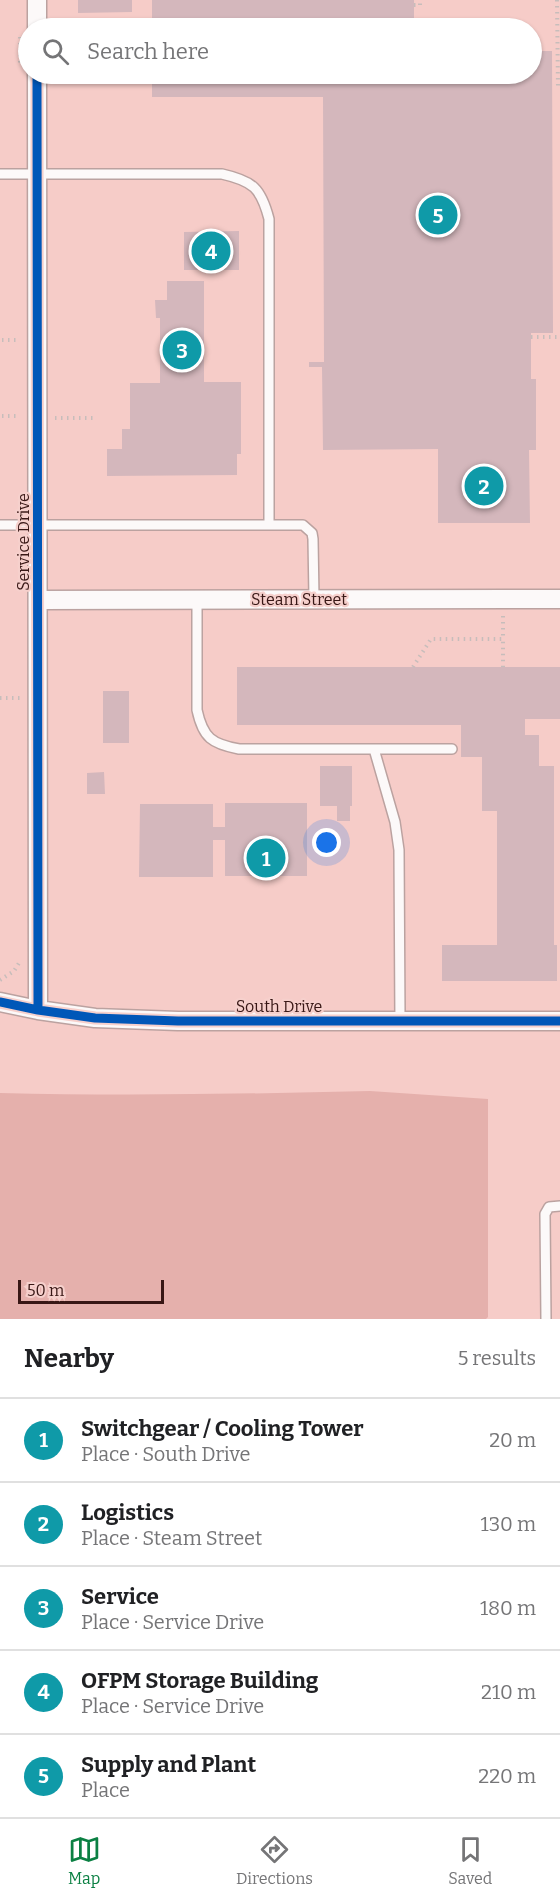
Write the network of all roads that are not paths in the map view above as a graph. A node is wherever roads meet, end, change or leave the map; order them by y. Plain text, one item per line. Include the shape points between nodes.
1 (37, 0) edge
2 (37, 18) edge
3 (37, 84) edge
4 (0, 174) edge
5 (37, 174) junction
6 (269, 524) junction
7 (0, 525) edge
8 (38, 525) junction
9 (314, 598) junction
10 (197, 599) junction
11 (560, 599) edge
12 (38, 600) junction
13 (374, 749) junction
14 (452, 749) dead end
15 (0, 1002) edge
16 (38, 1010) junction
17 (399, 1021) junction
18 (560, 1021) edge
19 (560, 1206) edge
20 (546, 1319) edge

1 - 2 street
3 - 5 street, Service Drive
4 - 5 lane
5 - 6 lane via 222,174 255,187 264,200 268,219
5 - 8 street, Service Drive
6 - 8 lane
6 - 9 lane via 297,524 312,533
7 - 8 lane
8 - 12 street, Service Drive
9 - 10 street, Steam Street
9 - 11 street, Steam Street
10 - 12 street, Steam Street
10 - 13 lane via 197,710 209,739 239,749
12 - 16 street, Service Drive
13 - 14 lane
13 - 17 lane via 399,850
15 - 16 street, South Drive
16 - 17 street, South Drive via 95,1018 178,1021
17 - 18 street, South Drive
19 - 20 lane via 549,1207 545,1214

